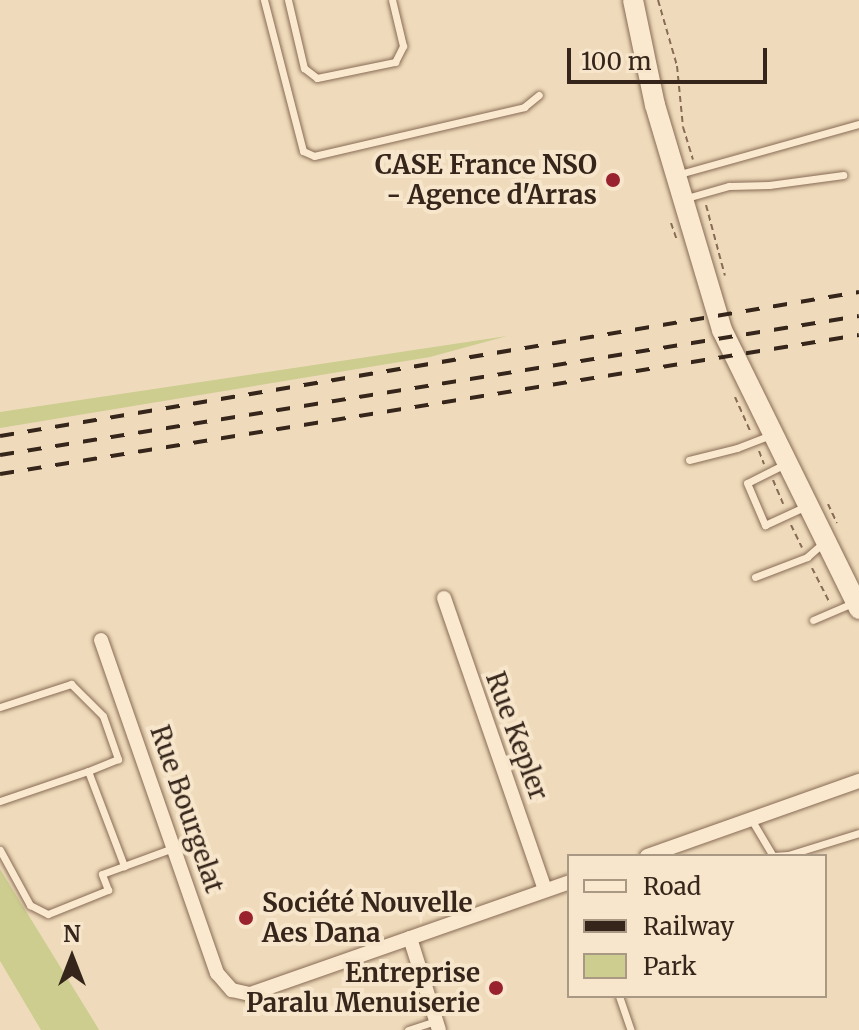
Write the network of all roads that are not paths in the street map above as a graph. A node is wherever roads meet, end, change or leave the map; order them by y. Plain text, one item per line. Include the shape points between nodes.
1 (264, 0) edge
2 (288, 0) edge
3 (392, 0) edge
4 (633, 0) edge
5 (539, 95) dead end
6 (859, 124) edge
7 (675, 175) junction
8 (843, 175) dead end
9 (683, 199) junction
10 (771, 435) junction
11 (689, 460) dead end
12 (785, 464) junction
13 (816, 504) junction
14 (833, 538) junction
15 (755, 577) dead end
16 (444, 598) dead end
17 (857, 605) edge
18 (813, 620) dead end
19 (101, 640) dead end
20 (0, 707) edge
21 (88, 771) junction
22 (859, 781) edge
23 (0, 801) edge
24 (751, 819) junction
25 (859, 833) edge
26 (175, 847) junction
27 (0, 850) edge
28 (653, 854) edge
29 (772, 854) edge
30 (791, 854) edge
31 (124, 866) junction
32 (567, 883) edge
33 (545, 890) junction
34 (410, 938) junction
35 (620, 998) edge
36 (438, 1025) edge
37 (408, 1030) edge
38 (631, 1030) edge

1 - 5 lane via 303,151 314,156 524,107
2 - 3 lane via 304,68 317,78 395,62 403,46
4 - 7 main road
6 - 7 lane
7 - 9 main road
8 - 9 lane via 729,186
9 - 10 main road via 722,330
10 - 11 lane
10 - 12 main road
12 - 13 main road
12 - 13 lane via 747,483 765,525
13 - 14 main road
14 - 15 lane via 807,557
14 - 17 main road
16 - 33 street, Rue Kepler
17 - 18 lane
19 - 26 street, Rue Bourgelat
20 - 21 lane via 71,684 103,716 118,759
21 - 23 lane
21 - 31 lane
22 - 24 street
24 - 28 street
24 - 29 lane
25 - 30 lane
26 - 31 lane
26 - 34 street, Rue Bourgelat via 217,973 232,990 250,994
27 - 31 lane via 30,905 48,914 108,890 102,874
32 - 33 street
33 - 34 street
34 - 36 street
35 - 38 lane
36 - 37 lane

